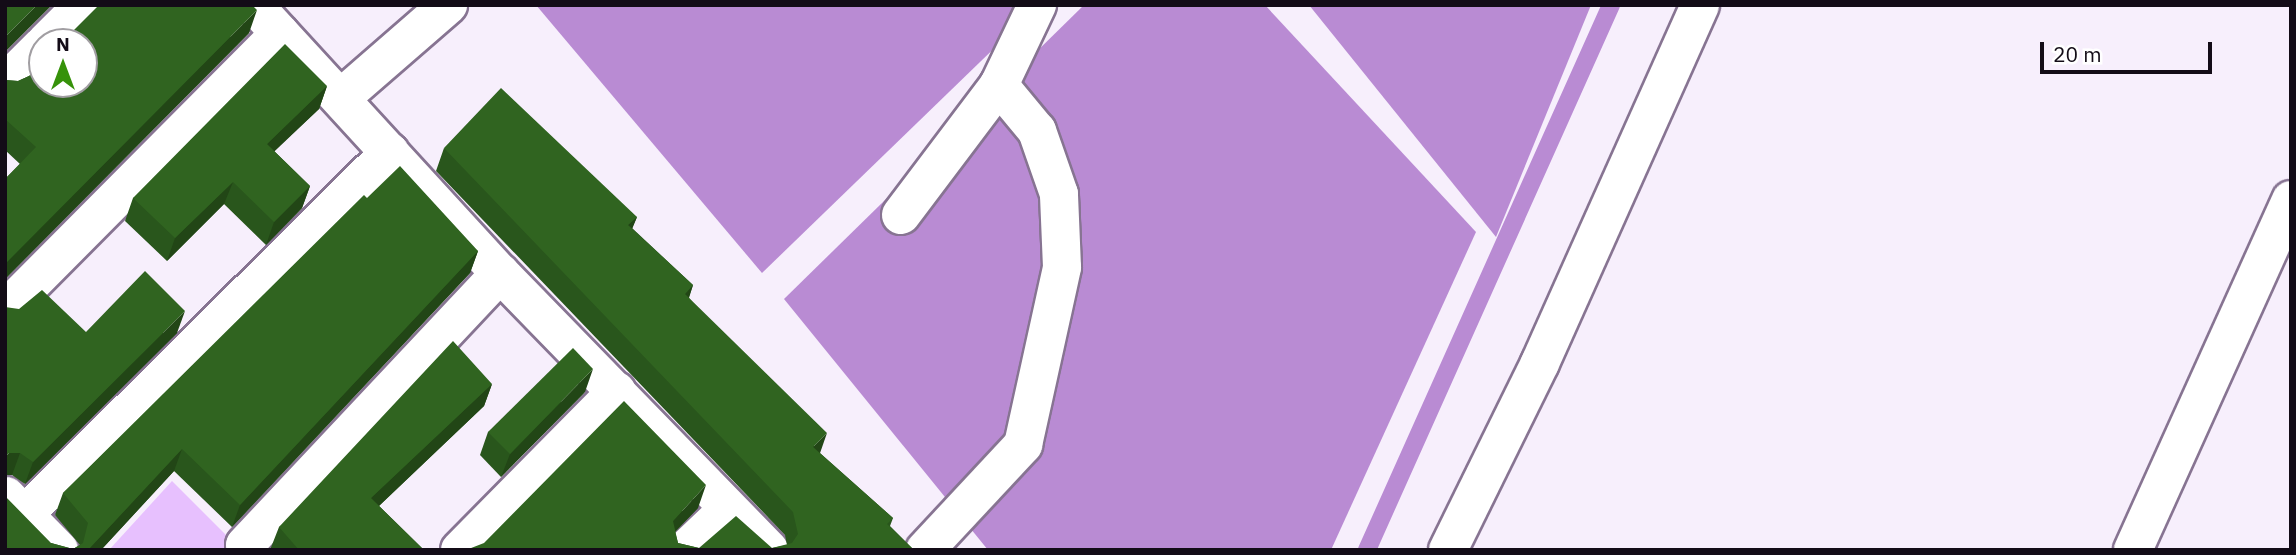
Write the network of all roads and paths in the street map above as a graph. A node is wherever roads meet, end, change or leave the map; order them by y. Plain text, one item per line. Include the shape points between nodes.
1 (83, 5) edge
2 (254, 5) edge
3 (448, 5) edge
4 (1037, 5) edge
5 (1700, 5) edge
6 (60, 28) edge
7 (280, 33) junction
8 (28, 60) edge
9 (5, 83) edge
10 (999, 85) junction
11 (341, 97) junction
12 (390, 152) junction
13 (2291, 200) edge
14 (901, 215) dead end
15 (500, 273) junction
16 (5, 310) edge
17 (617, 391) junction
18 (15, 505) edge
19 (728, 509) junction
20 (58, 550) edge
21 (249, 550) edge
22 (460, 550) edge
23 (685, 550) edge
24 (769, 550) edge
25 (925, 550) edge
26 (1448, 550) edge
27 (2133, 550) edge

1 - 6 street
2 - 7 street
3 - 11 street
4 - 10 street
5 - 26 street via 1539,363
7 - 11 street
7 - 16 street
8 - 9 street
10 - 14 street
10 - 25 street via 1037,131 1059,194 1062,267 1023,445
11 - 12 street
12 - 15 street
12 - 18 street
13 - 27 street
15 - 17 street
15 - 21 street via 245,545
17 - 19 street
17 - 22 street
18 - 20 street
19 - 23 street
19 - 24 street

